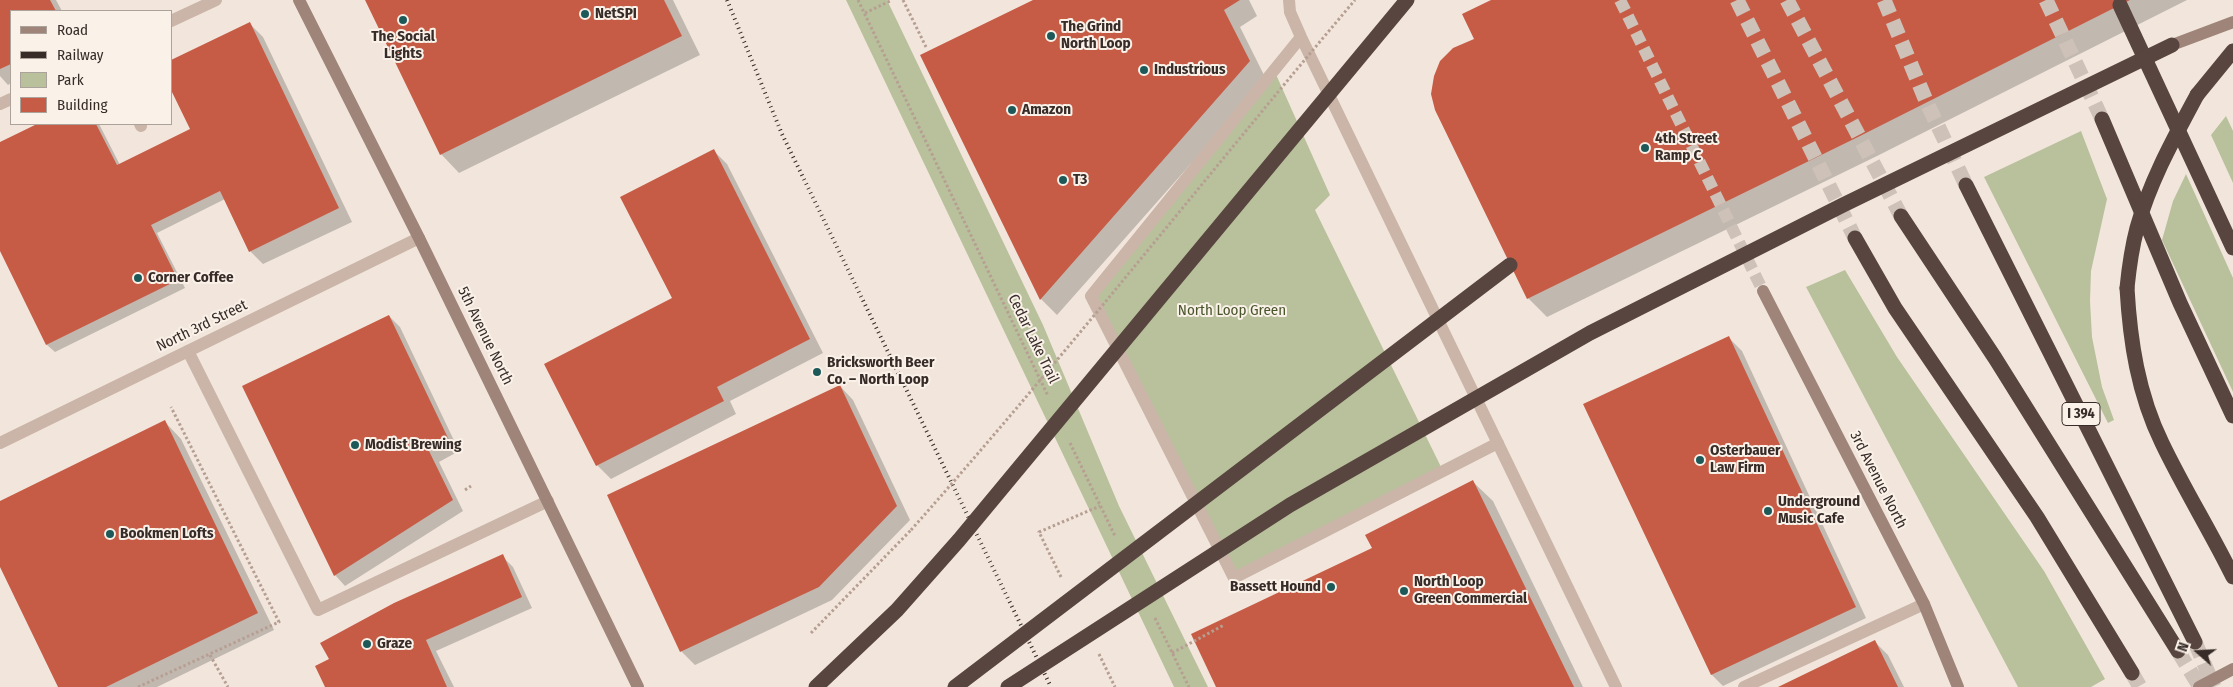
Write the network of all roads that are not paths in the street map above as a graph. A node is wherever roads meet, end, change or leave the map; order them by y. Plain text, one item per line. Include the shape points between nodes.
1 (216, 0) edge
2 (299, 0) edge
3 (1289, 0) edge
4 (1407, 0) edge
5 (2120, 5) dead end
6 (172, 21) edge
7 (2230, 23) edge
8 (1301, 37) junction
9 (2172, 45) joint
10 (2233, 51) edge
11 (2102, 119) tunnel mouth
12 (1966, 185) tunnel mouth
13 (1901, 216) tunnel mouth
14 (419, 238) junction
15 (1855, 238) tunnel mouth
16 (2233, 248) edge
17 (1510, 265) dead end
18 (1763, 291) tunnel mouth
19 (188, 351) junction
20 (2233, 416) edge
21 (0, 443) edge
22 (1498, 443) junction
23 (548, 502) junction
24 (2233, 578) edge
25 (1924, 604) junction
26 (2195, 642) tunnel mouth
27 (2178, 651) tunnel mouth
28 (2233, 669) edge
29 (2132, 673) tunnel mouth
30 (638, 687) edge
31 (816, 687) edge
32 (955, 687) edge
33 (1008, 687) edge
34 (1616, 687) edge
35 (1744, 687) edge
36 (1958, 687) edge
37 (2198, 687) edge

1 - 6 street
2 - 14 street, 5th Avenue North
3 - 8 street via 1290,12
4 - 31 highway, bridge via 960,540 897,610
5 - 16 highway
7 - 9 street
8 - 22 street
8 - 22 street via 1091,296 1234,578
9 - 33 highway, bridge via 1843,205 1590,333 1290,505
10 - 24 highway, bridge via 2197,96 2162,162 2137,227 2127,288 2132,350 2150,413 2161,442
11 - 20 highway via 2180,303
12 - 26 highway, I 394
13 - 27 highway via 1995,358
14 - 19 street, North 3rd Street
14 - 23 street, 5th Avenue North
15 - 29 highway via 1895,308 2038,517
17 - 32 highway, bridge
18 - 25 street, 3rd Avenue North
19 - 21 street, North 3rd Street
19 - 23 street via 318,610
22 - 34 street
23 - 30 street, 5th Avenue North
25 - 35 street
25 - 36 street, 3rd Avenue North
28 - 37 street, bridge

